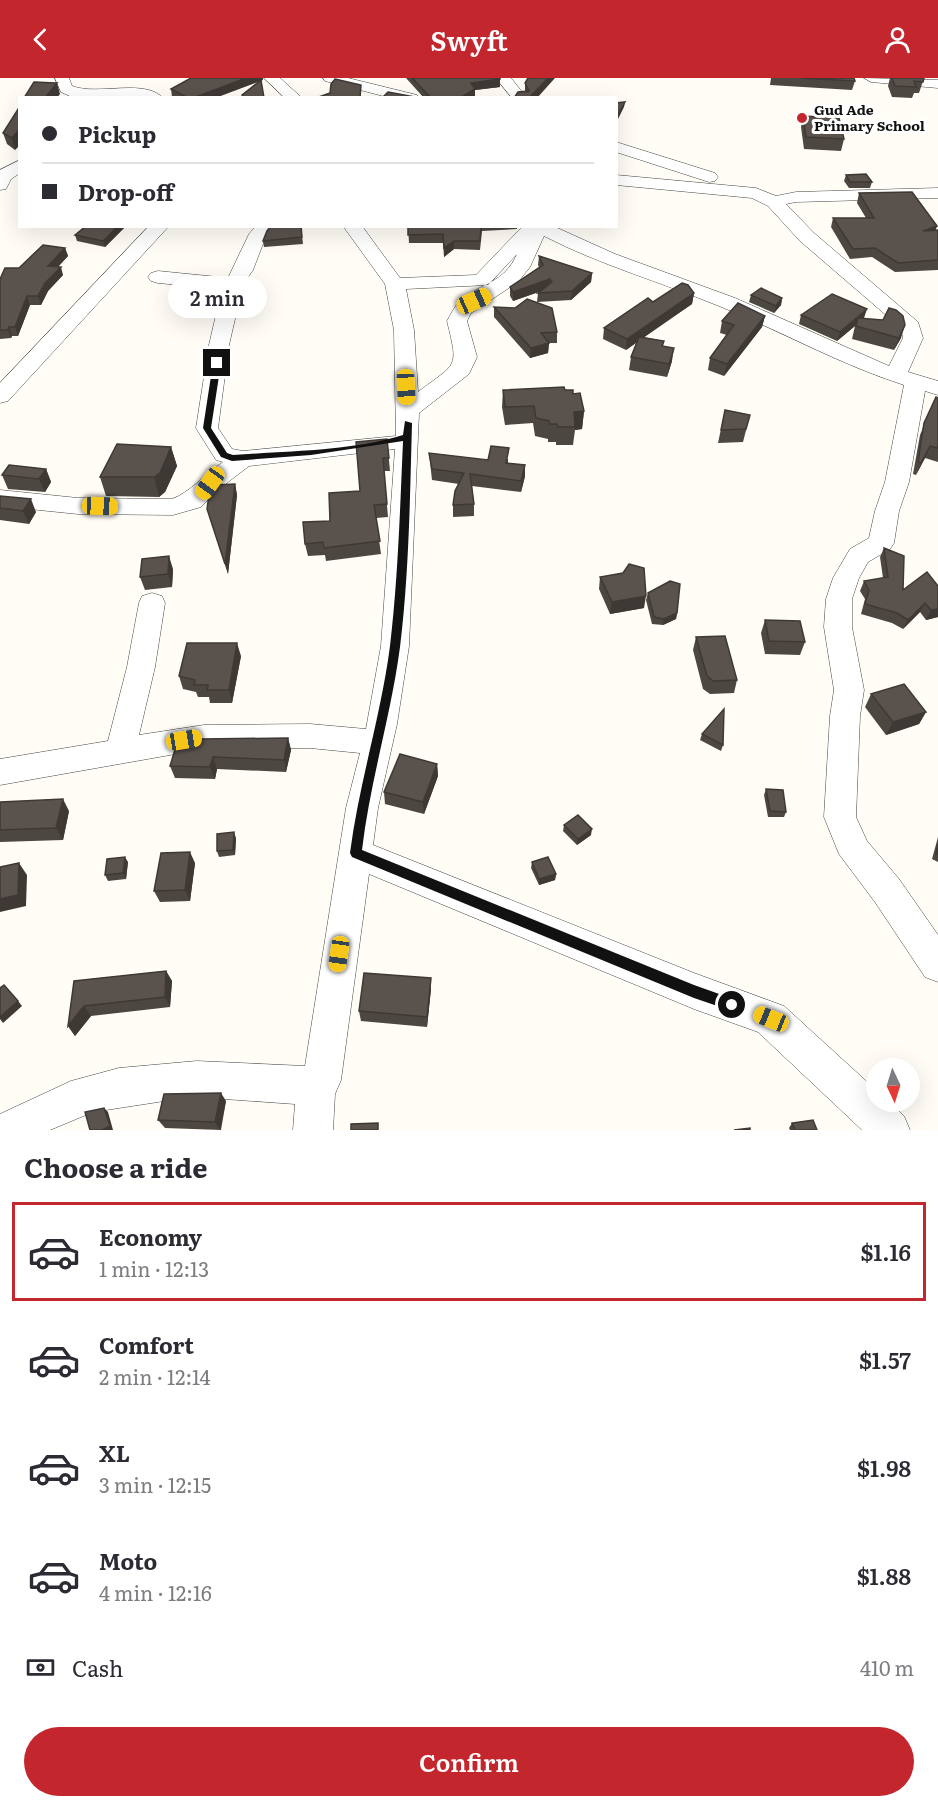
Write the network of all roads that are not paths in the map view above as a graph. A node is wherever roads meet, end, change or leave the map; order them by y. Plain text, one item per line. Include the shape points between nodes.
1 (62, 78) edge
2 (271, 78) edge
3 (302, 78) edge
4 (330, 78) edge
5 (503, 78) edge
6 (871, 78) edge
7 (938, 84) edge
8 (287, 95) edge
9 (81, 96) edge
10 (152, 96) edge
11 (404, 96) edge
12 (518, 96) edge
13 (618, 148) edge
14 (18, 166) edge
15 (1, 178) edge
16 (618, 180) edge
17 (756, 193) junction
18 (938, 193) edge
19 (774, 202) junction
20 (158, 228) edge
21 (265, 228) edge
22 (353, 228) edge
23 (537, 228) edge
24 (538, 228) edge
25 (541, 228) edge
26 (158, 277) dead end
27 (233, 284) junction
28 (394, 284) junction
29 (916, 382) edge
30 (0, 396) edge
31 (407, 417) junction
32 (243, 459) junction
33 (0, 498) edge
34 (152, 603) dead end
35 (378, 740) junction
36 (121, 750) junction
37 (0, 772) edge
38 (356, 853) junction
39 (938, 965) edge
40 (316, 1083) junction
41 (9, 1130) edge
42 (313, 1130) edge
43 (890, 1130) edge

1 - 9 street via 66,88
2 - 8 street
3 - 8 street
4 - 11 street
5 - 12 street
6 - 7 street
9 - 10 street via 145,93
13 - 17 street
14 - 15 street
16 - 17 street
17 - 19 street
18 - 19 street via 796,196
19 - 29 street via 807,237 911,327
20 - 30 street
21 - 27 street
22 - 28 street
23 - 28 street via 524,234 481,281
24 - 31 street via 518,272 496,291 465,307 458,321 466,357 461,369
25 - 29 street
26 - 27 street
27 - 32 street via 207,428 224,455
28 - 31 street via 404,330
29 - 39 street via 881,543 859,556 839,599 838,627 849,690 840,818 852,848
31 - 32 street via 407,437 390,442
31 - 35 street via 395,646
32 - 33 street via 192,501 172,507 78,506
34 - 36 street
35 - 36 street via 204,737
35 - 38 street
36 - 37 street
38 - 40 street via 322,1080
38 - 43 street via 771,1019
40 - 41 street via 303,1086 218,1079 169,1081 91,1093
40 - 42 street

